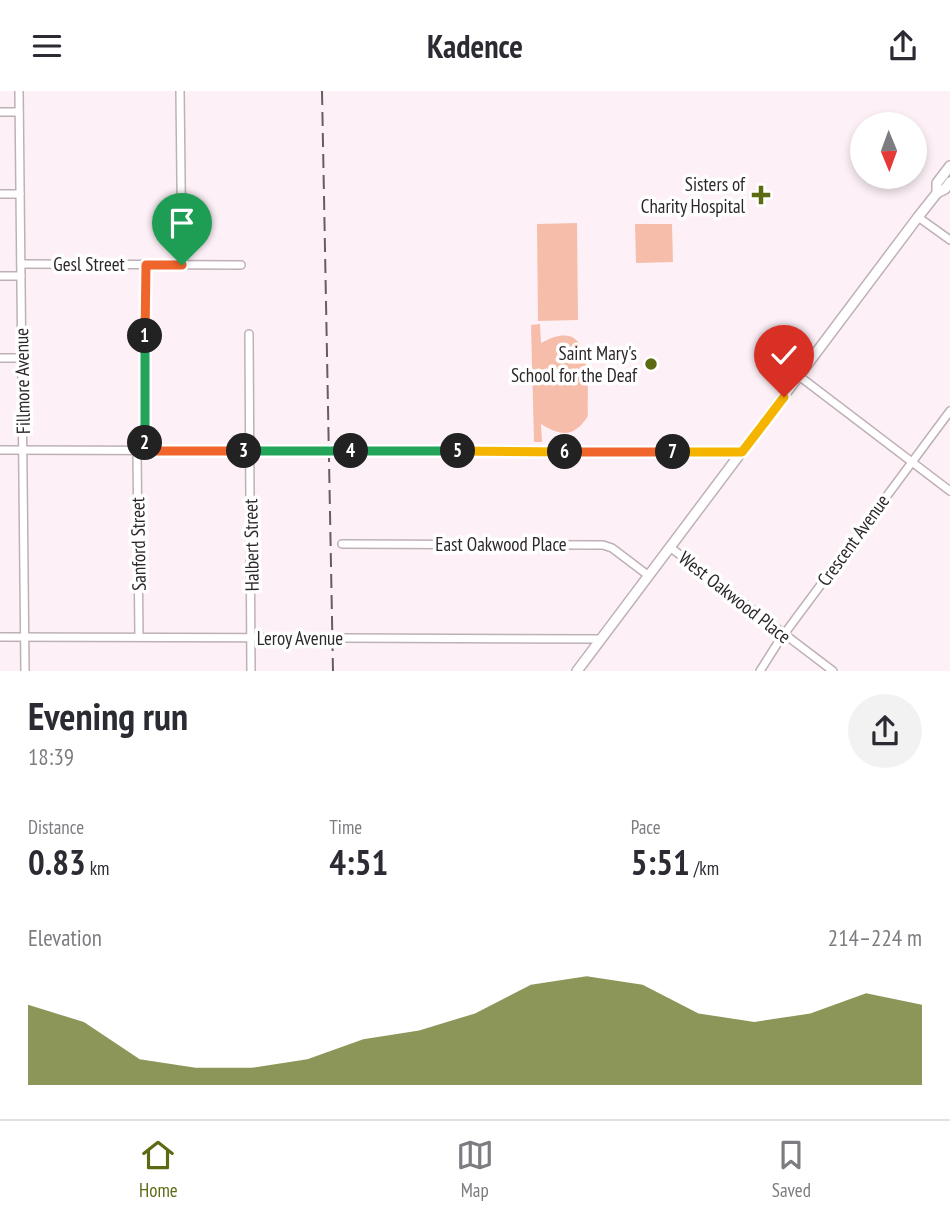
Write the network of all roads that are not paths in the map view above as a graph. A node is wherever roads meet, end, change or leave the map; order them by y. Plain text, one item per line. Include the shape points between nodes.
1 (19, 91) edge
2 (180, 91) edge
3 (19, 112) junction
4 (0, 113) edge
5 (950, 166) edge
6 (950, 183) edge
7 (937, 193) junction
8 (0, 194) edge
9 (20, 194) junction
10 (918, 217) junction
11 (950, 240) edge
12 (20, 264) junction
13 (146, 265) junction
14 (182, 265) junction
15 (241, 265) dead end
16 (0, 276) edge
17 (21, 276) junction
18 (250, 334) dead end
19 (0, 358) edge
20 (22, 358) junction
21 (799, 376) junction
22 (950, 411) edge
23 (0, 450) edge
24 (23, 450) junction
25 (141, 451) junction
26 (250, 451) junction
27 (742, 452) junction
28 (912, 461) junction
29 (950, 491) edge
30 (342, 544) dead end
31 (671, 548) junction
32 (649, 576) junction
33 (783, 635) junction
34 (0, 637) edge
35 (25, 637) junction
36 (139, 637) junction
37 (251, 637) junction
38 (601, 639) junction
39 (25, 671) edge
40 (251, 671) edge
41 (577, 671) edge
42 (760, 671) edge
43 (833, 671) edge

1 - 3 street, Fillmore Avenue
2 - 14 street
3 - 4 street
3 - 9 street, Fillmore Avenue
5 - 7 main road via 937,183
6 - 7 main road
7 - 10 main road
8 - 9 street
9 - 12 street, Fillmore Avenue
10 - 11 street
10 - 21 main road
12 - 13 street, Gesl Street
12 - 17 street, Fillmore Avenue
13 - 14 street, Gesl Street
13 - 25 street, Sanford Street
14 - 15 street, Gesl Street
16 - 17 street
17 - 20 street, Fillmore Avenue
18 - 26 street, Halbert Street
19 - 20 street
20 - 24 street, Fillmore Avenue
21 - 27 main road
21 - 28 street
22 - 28 street, Crescent Avenue
23 - 24 street
24 - 25 street
24 - 35 street, Fillmore Avenue
25 - 26 street
25 - 36 street, Sanford Street
26 - 27 street, bridge
26 - 37 street, Halbert Street
27 - 31 main road
28 - 29 street
28 - 33 street, Crescent Avenue
30 - 32 street, East Oakwood Place via 608,545
31 - 32 main road
31 - 33 street, West Oakwood Place
32 - 38 main road
33 - 42 street, Crescent Avenue
33 - 43 street, West Oakwood Place
34 - 35 street, Leroy Avenue
35 - 36 street, Leroy Avenue
35 - 39 street, Fillmore Avenue
36 - 37 street, Leroy Avenue
37 - 38 street, Leroy Avenue, bridge
37 - 40 street, Halbert Street
38 - 41 main road

